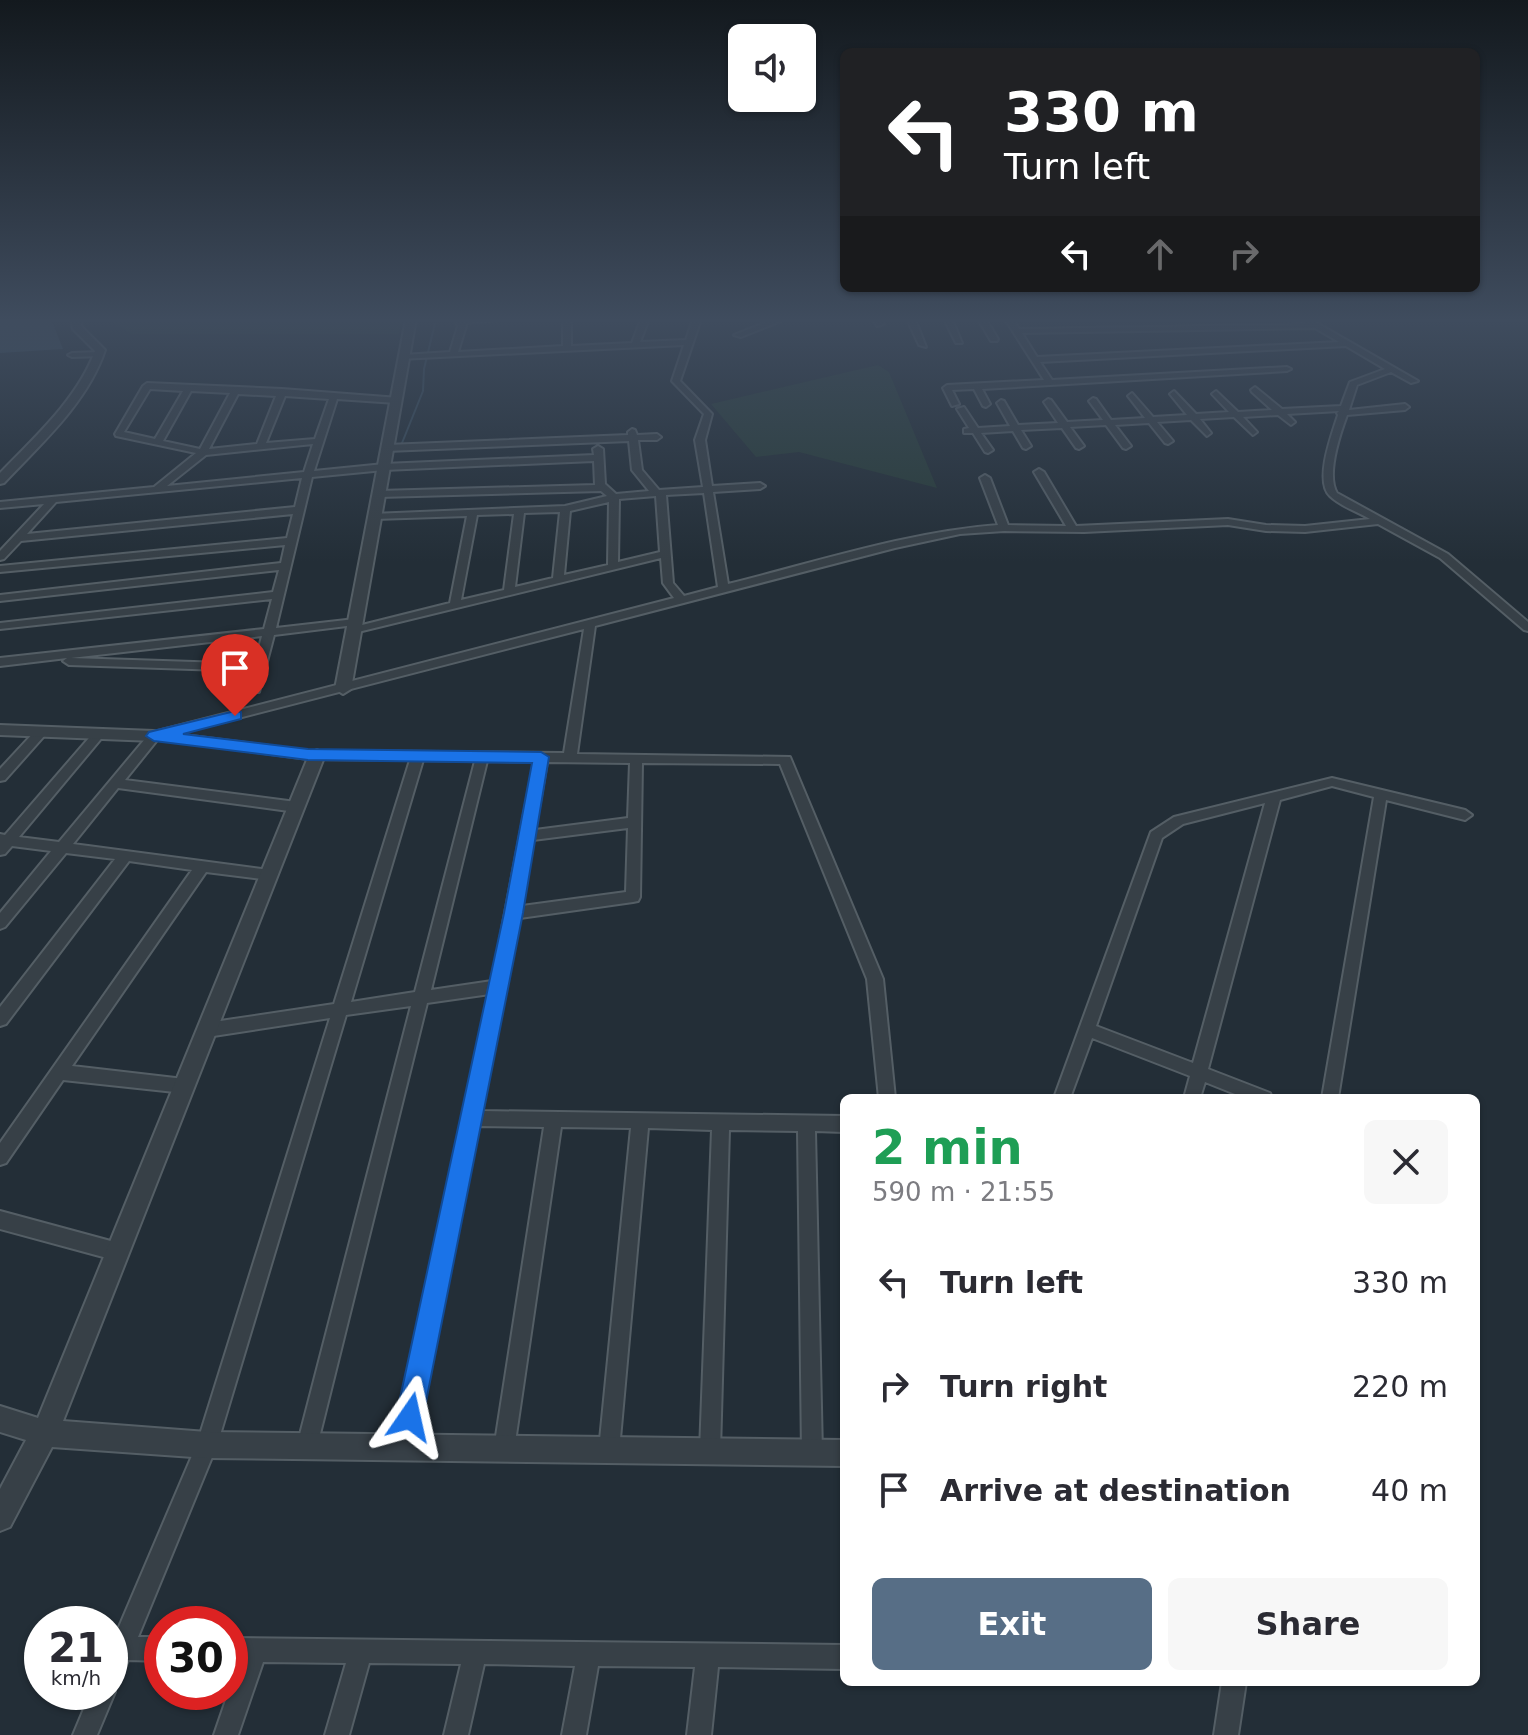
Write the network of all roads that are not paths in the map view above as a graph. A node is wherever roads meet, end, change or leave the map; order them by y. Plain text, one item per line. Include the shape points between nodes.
1 (70, 400) edge
2 (139, 400) edge
3 (182, 400) edge
4 (231, 400) edge
5 (279, 400) edge
6 (333, 400) edge
7 (396, 400) edge
8 (694, 400) edge
9 (954, 400) edge
10 (984, 400) edge
11 (1140, 400) edge
12 (1179, 400) edge
13 (1222, 400) edge
14 (1266, 400) edge
15 (1346, 400) edge
16 (1093, 401) dead end
17 (1048, 402) dead end
18 (1001, 403) dead end
19 (986, 404) dead end
20 (1405, 407) dead end
21 (1342, 411) junction
22 (1280, 412) junction
23 (1236, 415) junction
24 (1193, 417) junction
25 (1152, 420) junction
26 (1291, 422) dead end
27 (1109, 423) junction
28 (1064, 425) junction
29 (1015, 428) junction
30 (971, 431) junction
31 (1253, 432) dead end
32 (1207, 433) dead end
33 (633, 434) junction
34 (657, 437) dead end
35 (597, 440) junction
36 (319, 441) junction
37 (1168, 441) dead end
38 (158, 442) junction
39 (1026, 446) dead end
40 (1079, 446) dead end
41 (1126, 446) dead end
42 (260, 447) junction
43 (387, 448) junction
44 (988, 450) dead end
45 (203, 452) junction
46 (598, 458) junction
47 (384, 467) junction
48 (1039, 472) dead end
49 (308, 474) junction
50 (985, 478) dead end
51 (0, 480) edge
52 (760, 486) dead end
53 (603, 488) junction
54 (156, 489) junction
55 (707, 489) junction
56 (658, 493) junction
57 (379, 494) junction
58 (614, 498) junction
59 (54, 499) junction
60 (0, 505) edge
61 (565, 509) junction
62 (299, 510) junction
63 (519, 511) junction
64 (473, 512) junction
65 (375, 516) junction
66 (1382, 520) junction
67 (1004, 528) junction
68 (1072, 528) junction
69 (19, 538) junction
70 (292, 541) junction
71 (664, 554) junction
72 (0, 557) edge
73 (285, 566) junction
74 (613, 566) junction
75 (0, 569) edge
76 (558, 580) junction
77 (724, 590) junction
78 (509, 592) junction
79 (278, 595) junction
80 (0, 598) edge
81 (682, 601) junction
82 (455, 605) junction
83 (590, 624) junction
84 (0, 626) edge
85 (355, 626) junction
86 (1528, 628) edge
87 (269, 632) junction
88 (20, 660) junction
89 (0, 662) edge
90 (260, 668) junction
91 (255, 689) dead end
92 (343, 689) junction
93 (0, 730) edge
94 (41, 732) junction
95 (99, 734) junction
96 (154, 736) junction
97 (317, 755) junction
98 (418, 756) junction
99 (482, 757) junction
100 (541, 757) junction
101 (570, 758) junction
102 (636, 759) junction
103 (0, 777) edge
104 (115, 783) junction
105 (1381, 793) junction
106 (1274, 796) junction
107 (296, 807) junction
108 (1465, 815) dead end
109 (634, 822) junction
110 (527, 836) junction
111 (3, 843) edge
112 (62, 848) junction
113 (125, 856) junction
114 (202, 866) junction
115 (269, 875) junction
116 (514, 913) junction
117 (0, 923) edge
118 (498, 986) junction
119 (421, 997) junction
120 (340, 1010) junction
121 (0, 1019) edge
122 (1087, 1029) junction
123 (207, 1030) junction
124 (59, 1072) junction
125 (1199, 1073) junction
126 (184, 1086) junction
127 (887, 1094) edge
128 (1063, 1094) edge
129 (1193, 1094) edge
130 (1254, 1094) edge
131 (1331, 1094) edge
132 (470, 1118) junction
133 (554, 1119) junction
134 (640, 1120) junction
135 (721, 1122) junction
136 (806, 1123) junction
137 (840, 1124) edge
138 (0, 1157) edge
139 (0, 1220) edge
140 (118, 1252) junction
141 (0, 1419) edge
142 (45, 1433) junction
143 (207, 1445) junction
144 (307, 1446) junction
145 (404, 1447) junction
146 (504, 1449) junction
147 (609, 1450) junction
148 (710, 1451) junction
149 (812, 1453) junction
150 (840, 1453) edge
151 (0, 1517) edge
152 (128, 1634) edge
153 (248, 1650) edge
154 (255, 1650) junction
155 (361, 1651) junction
156 (475, 1653) junction
157 (589, 1654) junction
158 (708, 1656) junction
159 (840, 1657) edge
160 (1233, 1686) edge
161 (95, 1710) edge
162 (85, 1735) edge
163 (226, 1735) edge
164 (337, 1735) edge
165 (456, 1735) edge
166 (574, 1735) edge
167 (699, 1735) edge
168 (1226, 1735) edge

1 - 51 street
2 - 38 street via 119,434
3 - 38 street
4 - 45 street
5 - 42 street
6 - 36 street
7 - 43 street
8 - 55 street via 708,414 700,440
9 - 30 street
10 - 19 street
11 - 25 street
12 - 24 street
13 - 23 street
14 - 22 street
15 - 21 street
16 - 27 street
17 - 28 street
18 - 29 street
20 - 21 street
21 - 22 street
21 - 66 street via 1328,486 1334,495
22 - 23 street
22 - 26 street
23 - 24 street
23 - 31 street
24 - 25 street
24 - 32 street
25 - 27 street
25 - 37 street
27 - 28 street
27 - 41 street
28 - 29 street
28 - 40 street
29 - 30 street
29 - 39 street
30 - 44 street
33 - 34 street
33 - 35 street
33 - 56 street via 637,470
35 - 43 street
35 - 46 street
36 - 42 street
36 - 49 street
38 - 45 street
42 - 45 street
43 - 47 street
45 - 54 street
46 - 47 street
46 - 53 street
47 - 49 street
47 - 57 street
48 - 68 street
49 - 54 street
49 - 62 street
50 - 67 street
52 - 55 street
53 - 57 street
53 - 58 street
54 - 59 street
55 - 56 street
55 - 77 street
56 - 58 street
56 - 71 street
57 - 65 street
58 - 61 street
58 - 74 street
59 - 60 street
59 - 69 street
61 - 63 street
61 - 76 street
62 - 69 street
62 - 70 street
63 - 64 street
63 - 78 street
64 - 65 street
64 - 82 street
65 - 85 street
66 - 68 street via 1335,527 1254,528 1228,522
66 - 86 street via 1444,556
67 - 68 street
67 - 77 street via 894,545
69 - 72 street
70 - 73 street
70 - 75 street
71 - 74 street
71 - 81 street via 668,583
73 - 79 street
73 - 80 street
74 - 76 street
76 - 78 street
77 - 81 street
78 - 82 street
79 - 84 street
79 - 87 street
81 - 83 street
82 - 85 street
83 - 92 street
83 - 101 street
85 - 87 street
85 - 92 street
87 - 88 street
87 - 90 street
88 - 89 street
88 - 90 street
90 - 91 street
92 - 96 street
93 - 94 street
94 - 95 street
94 - 103 street
95 - 96 street
95 - 111 street
96 - 97 street
96 - 104 street
97 - 98 street
97 - 107 street
98 - 99 street
98 - 120 street
99 - 100 street
99 - 119 street
100 - 101 street
100 - 110 street
101 - 102 street
102 - 109 street
102 - 127 street via 785,760 875,979
104 - 107 street
104 - 112 street
105 - 106 street via 1332,782
105 - 108 street
105 - 131 street
106 - 122 street via 1179,820 1156,835
106 - 125 street
107 - 115 street
109 - 110 street
109 - 116 street via 633,897
110 - 116 street
111 - 112 street
112 - 113 street
112 - 117 street
113 - 114 street
113 - 121 street
114 - 115 street
114 - 124 street
115 - 123 street
116 - 118 street
118 - 119 street
118 - 132 street
119 - 120 street
119 - 144 street
120 - 123 street
120 - 143 street
122 - 125 street
122 - 128 street
123 - 126 street
124 - 126 street
124 - 138 street
125 - 129 street
125 - 130 street
126 - 140 street
132 - 133 street
132 - 145 street
133 - 134 street
133 - 146 street
134 - 135 street
134 - 147 street
135 - 136 street
135 - 148 street
136 - 137 street
136 - 149 street
139 - 140 street
140 - 142 street
141 - 142 street
142 - 143 street
142 - 151 street
143 - 144 street
143 - 152 street
144 - 145 street
145 - 146 street
146 - 147 street
147 - 148 street
148 - 149 street
149 - 150 street
153 - 154 street
154 - 155 street
154 - 163 street
155 - 156 street
155 - 164 street
156 - 157 street
156 - 165 street
157 - 158 street
157 - 166 street
158 - 159 street
158 - 167 street
160 - 168 street
161 - 162 street

